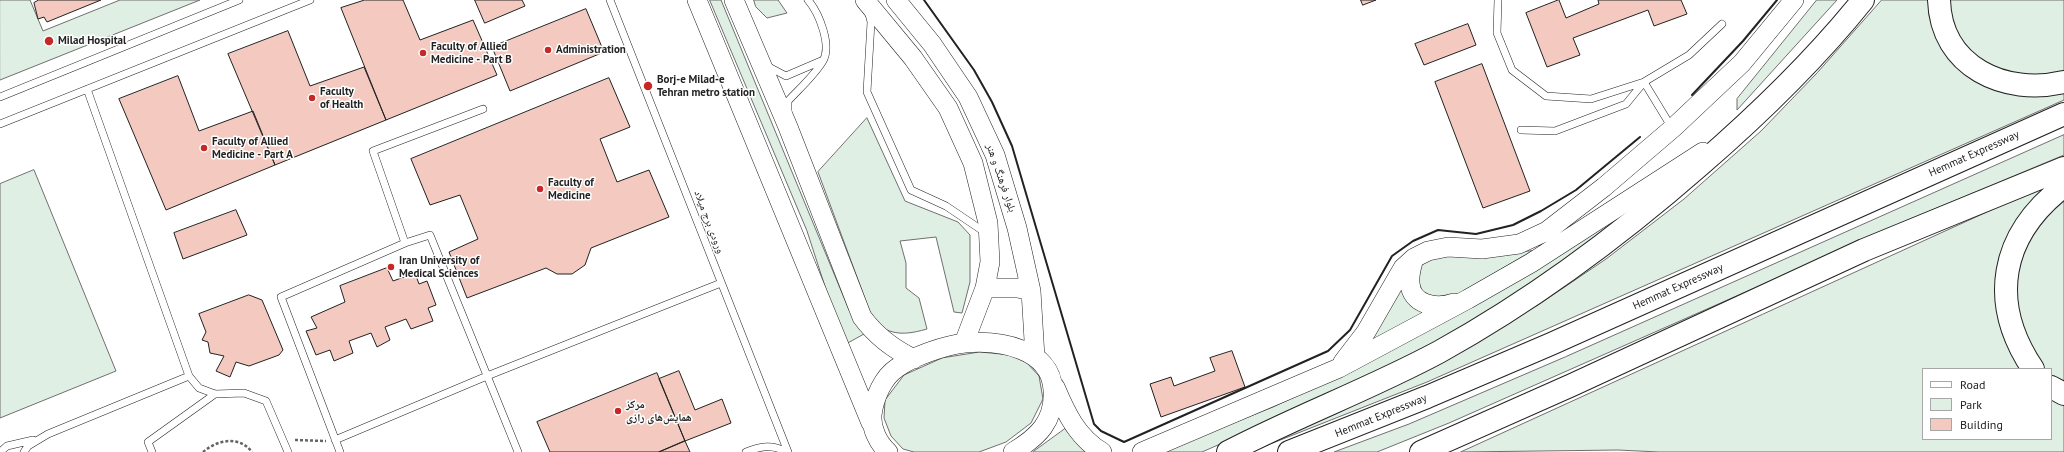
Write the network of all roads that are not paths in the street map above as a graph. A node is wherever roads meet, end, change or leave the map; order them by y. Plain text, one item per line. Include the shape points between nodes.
1 (239, 0) edge
2 (310, 0) edge
3 (610, 0) edge
4 (697, 0) edge
5 (734, 0) edge
6 (808, 0) edge
7 (865, 0) edge
8 (896, 0) edge
9 (1498, 0) edge
10 (1794, 0) edge
11 (1863, 0) edge
12 (1939, 0) edge
13 (1722, 24) dead end
14 (752, 46) junction
15 (823, 60) junction
16 (1644, 82) junction
17 (2064, 82) edge
18 (87, 89) junction
19 (0, 97) edge
20 (483, 109) dead end
21 (2064, 114) edge
22 (1750, 122) junction
23 (0, 124) edge
24 (788, 127) junction
25 (1673, 128) junction
26 (1521, 130) dead end
27 (2064, 168) edge
28 (2064, 186) edge
29 (988, 228) junction
30 (1017, 228) junction
31 (405, 244) junction
32 (1414, 258) junction
33 (721, 283) junction
34 (985, 288) junction
35 (1032, 291) junction
36 (1468, 299) junction
37 (964, 343) junction
38 (1035, 357) junction
39 (914, 359) junction
40 (1339, 368) junction
41 (2032, 368) edge
42 (190, 376) junction
43 (487, 376) junction
44 (1052, 380) junction
45 (2052, 388) edge
46 (215, 394) junction
47 (2064, 394) edge
48 (871, 423) junction
49 (40, 439) junction
50 (335, 440) junction
51 (886, 451) edge
52 (0, 452) edge
53 (24, 452) edge
54 (152, 452) edge
55 (288, 452) edge
56 (340, 452) edge
57 (518, 452) edge
58 (746, 452) edge
59 (787, 452) edge
60 (1013, 452) edge
61 (1102, 452) edge
62 (1142, 452) edge
63 (1228, 452) edge
64 (1289, 452) edge
65 (1421, 452) edge

1 - 19 lane
2 - 18 lane
3 - 33 lane, ورودی برج میلاد
4 - 48 main road
5 - 14 main road
6 - 15 lane via 821,23 825,41
7 - 29 main road, بلوار فرهنگ و هنر via 913,58 948,108 973,163
7 - 29 lane via 871,22 867,92 911,190
8 - 30 main road, بلوار فرهنگ و هنر via 932,44 968,97 995,155
9 - 16 lane via 1497,33 1512,70 1546,96 1591,99
10 - 25 main road via 1742,63
11 - 22 highway via 1814,58
12 - 17 highway via 1945,30 1964,62 1996,79 2019,85
13 - 16 lane via 1688,55
14 - 15 lane via 764,64 786,76
14 - 24 main road
15 - 24 lane via 788,101
16 - 25 lane
16 - 26 lane via 1626,104 1598,115 1555,131
18 - 23 lane
18 - 42 lane
20 - 31 lane via 373,151
21 - 64 highway, Hemmat Expressway via 1544,347 1427,398
22 - 36 main road via 1531,263
22 - 63 highway via 1651,208 1572,268 1506,313 1439,352 1372,386
24 - 39 main road via 862,316 871,330
25 - 32 main road via 1604,187 1547,231 1519,244 1482,249 1448,247 1428,251
27 - 65 highway via 1864,250
28 - 41 highway via 2030,219 2017,239 2010,259 2006,307 2013,333
29 - 30 main road via 1005,237 1012,235
29 - 34 main road, بلوار فرهنگ و هنر via 990,262
30 - 35 main road, بلوار فرهنگ و هنر
31 - 43 lane via 430,235
31 - 50 lane via 281,297
32 - 36 main road via 1410,284 1415,296 1423,304 1436,306
32 - 40 main road via 1403,268 1366,332
33 - 43 lane
33 - 59 lane, ورودی برج میلاد
34 - 35 main road via 1018,288
34 - 37 main road, بلوار فرهنگ و هنر
35 - 38 main road, بلوار فرهنگ و هنر
36 - 40 main road
37 - 38 main road via 1007,345
37 - 39 main road
38 - 44 main road via 1042,363
39 - 48 main road via 896,368 884,381 874,402
40 - 62 main road
42 - 46 lane via 199,388
42 - 49 lane
43 - 50 lane
43 - 57 lane
44 - 60 main road via 1054,405 1044,427
44 - 61 main road via 1070,421
45 - 47 highway
46 - 54 lane via 148,442
46 - 55 lane via 244,393 266,401
48 - 51 main road
49 - 52 lane via 7,446
49 - 53 lane via 28,446
50 - 56 lane
58 - 59 lane via 776,446

